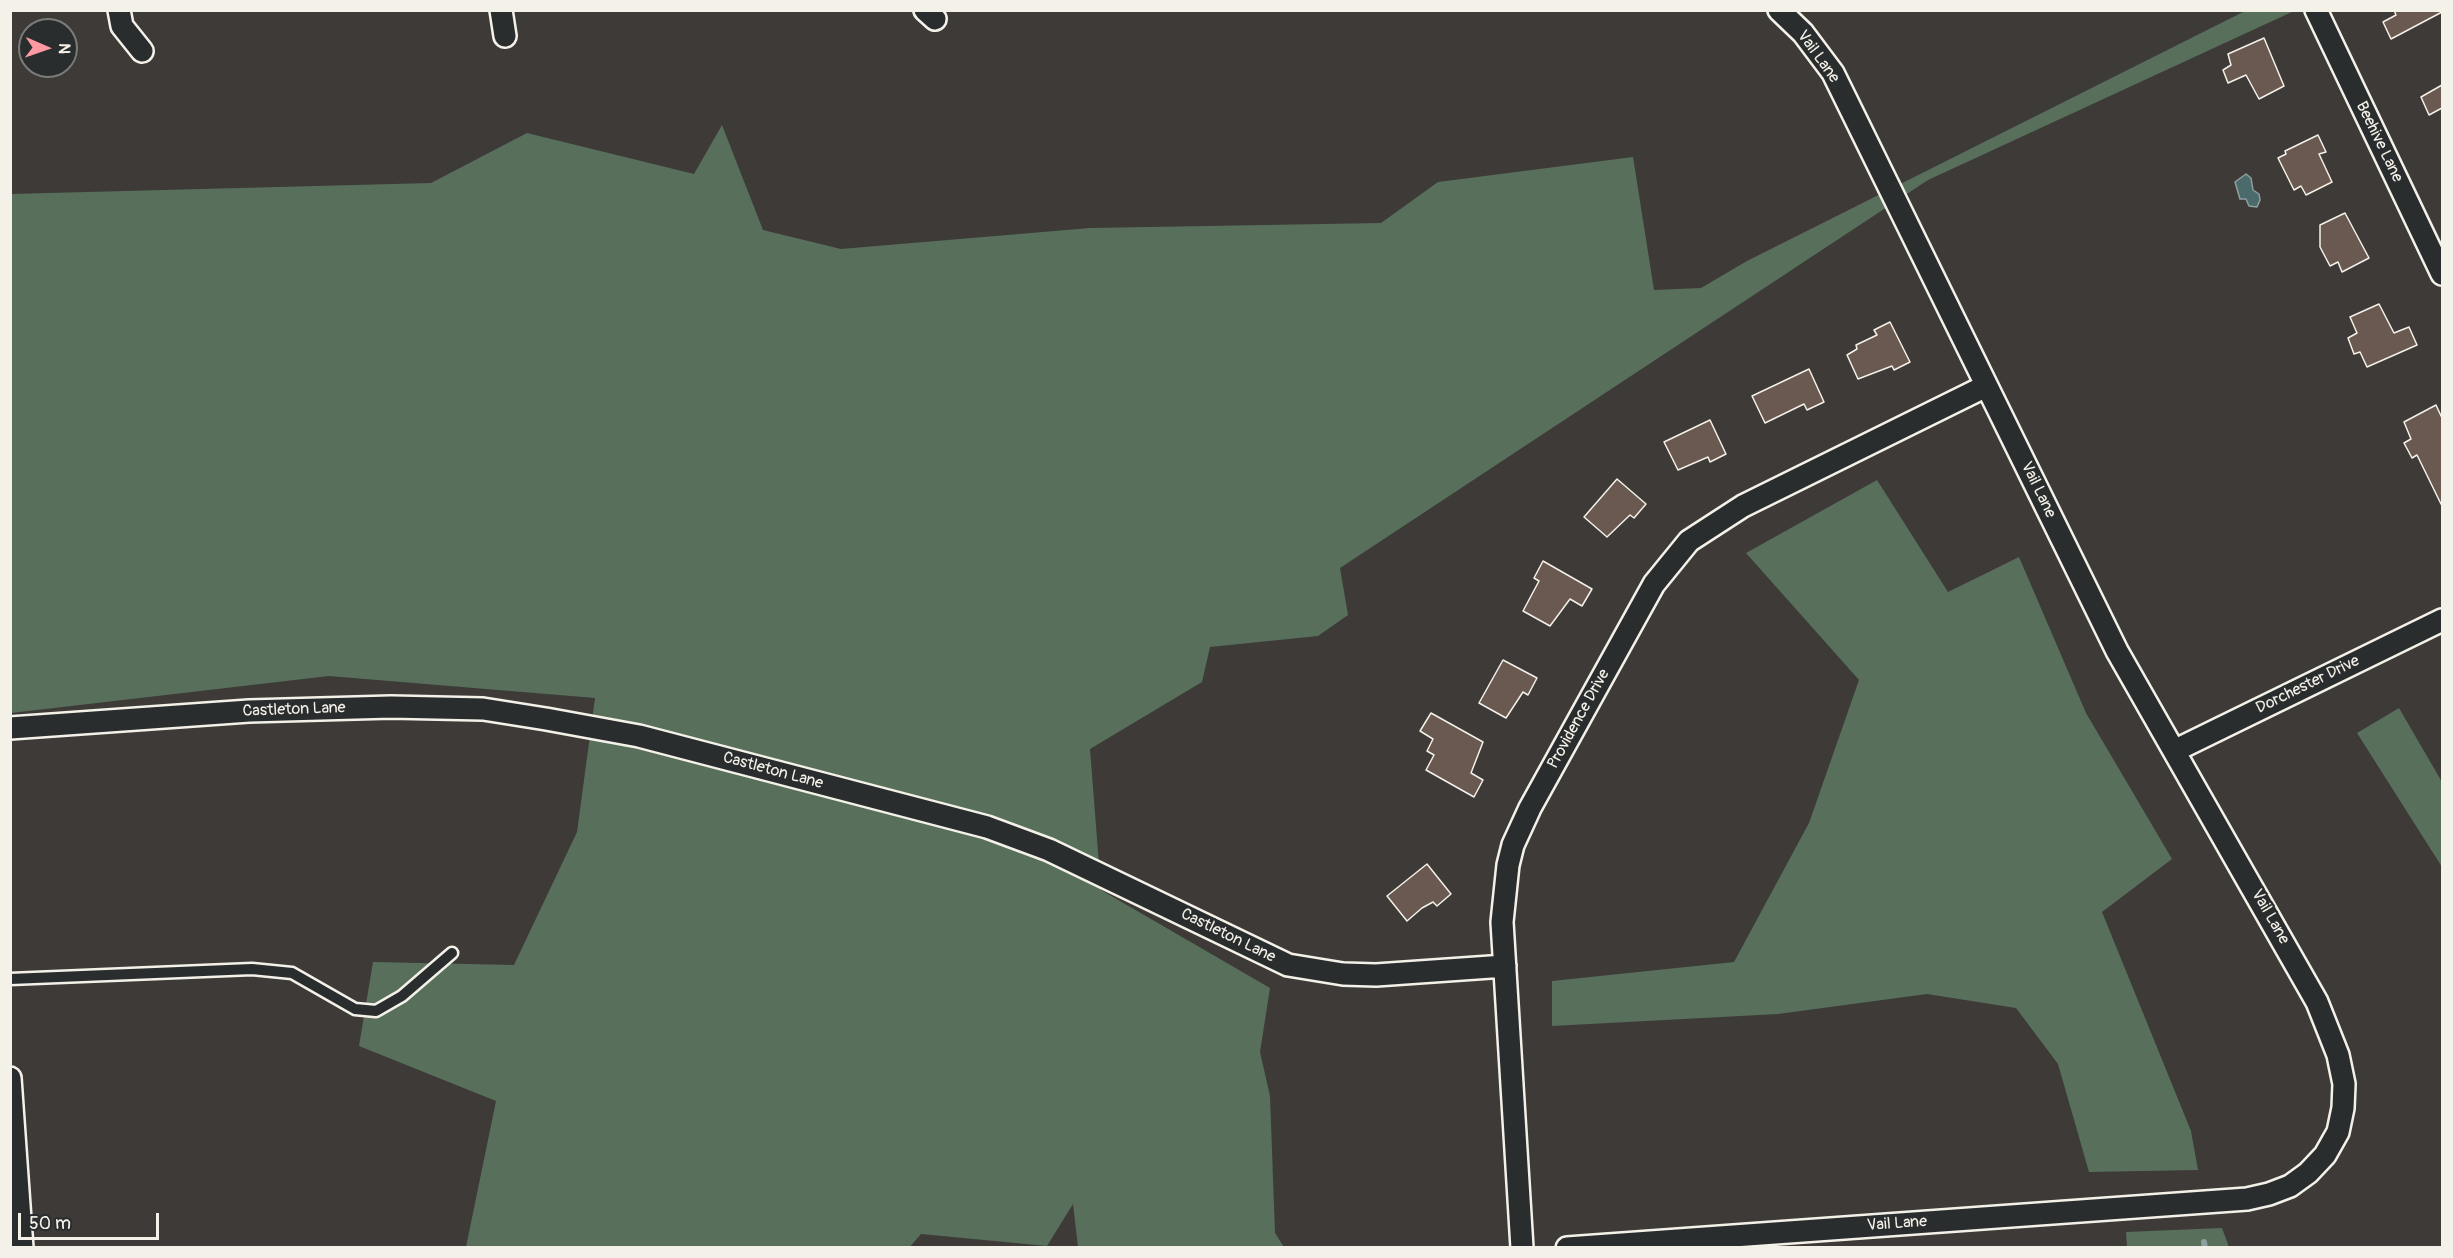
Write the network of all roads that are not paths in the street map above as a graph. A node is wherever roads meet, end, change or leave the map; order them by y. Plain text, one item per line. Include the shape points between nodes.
1 (119, 10) edge
2 (501, 10) edge
3 (1779, 10) edge
4 (2316, 10) edge
5 (505, 36) dead end
6 (142, 51) dead end
7 (2442, 274) edge
8 (1986, 386) junction
9 (2442, 620) edge
10 (10, 728) edge
11 (2174, 751) junction
12 (452, 953) dead end
13 (1505, 966) junction
14 (10, 980) edge
15 (10, 1078) edge
16 (22, 1248) edge
17 (1522, 1248) edge
18 (1567, 1248) edge

1 - 6 street via 122,26
2 - 5 street
3 - 8 street, Vail Lane via 1803,33 1833,73
4 - 7 street, Beehive Lane
8 - 11 street, Vail Lane via 2117,651
8 - 13 street, Providence Drive via 1743,506 1689,542 1673,560 1650,590 1513,845 1503,897
9 - 11 street, Dorchester Drive
10 - 13 street, Castleton Lane via 249,711 391,707 483,709 546,719 639,736 987,827 1049,850 1288,965 1376,975
11 - 18 street, Vail Lane via 2300,969 2338,1055 2344,1084 2337,1132 2325,1155 2308,1173 2290,1186 2247,1199
12 - 14 lane via 402,996 376,1011 355,1009 292,973 252,969
13 - 17 street, Providence Drive
15 - 16 street

